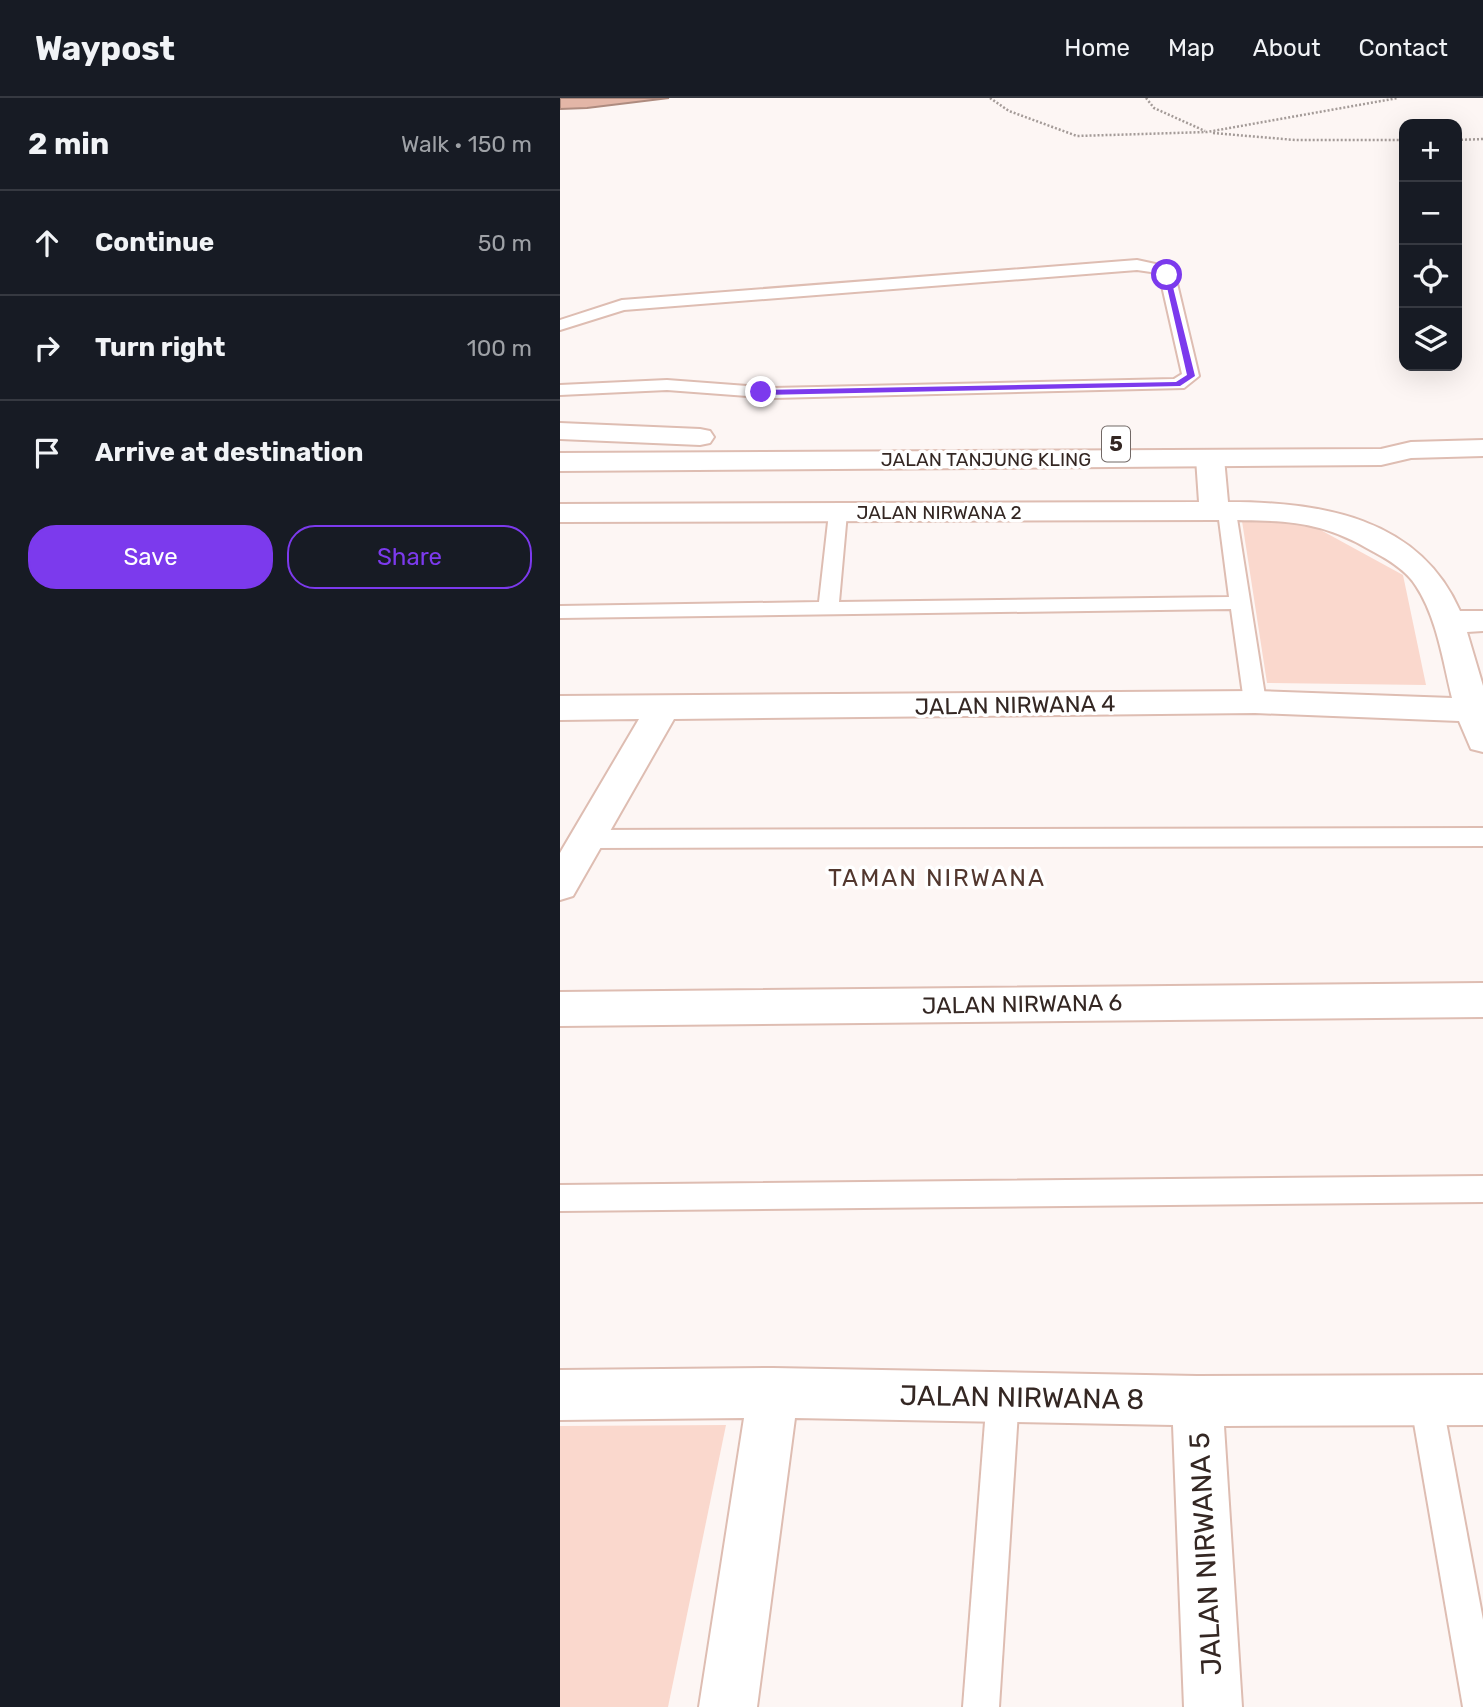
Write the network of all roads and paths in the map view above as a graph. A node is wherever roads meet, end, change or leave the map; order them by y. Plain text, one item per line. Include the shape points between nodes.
1 (990, 98) edge
2 (1146, 98) edge
3 (1398, 98) edge
4 (1207, 132) junction
5 (1462, 139) edge
6 (1483, 139) edge
7 (1399, 140) edge
8 (560, 325) edge
9 (560, 390) edge
10 (560, 431) edge
11 (820, 447) junction
12 (1483, 448) edge
13 (560, 449) edge
14 (1411, 450) junction
15 (1210, 458) junction
16 (560, 462) edge
17 (646, 462) junction
18 (560, 471) edge
19 (1221, 512) junction
20 (560, 513) edge
21 (838, 513) junction
22 (1240, 603) junction
23 (828, 608) junction
24 (560, 612) edge
25 (1483, 621) edge
26 (1448, 622) junction
27 (1255, 702) junction
28 (560, 708) edge
29 (662, 709) junction
30 (1477, 725) edge
31 (1483, 837) edge
32 (589, 839) junction
33 (560, 886) edge
34 (1483, 1000) edge
35 (560, 1009) edge
36 (1483, 1189) edge
37 (560, 1198) edge
38 (774, 1393) junction
39 (560, 1395) edge
40 (1003, 1395) junction
41 (1426, 1400) junction
42 (1483, 1400) edge
43 (1197, 1401) junction
44 (728, 1707) edge
45 (982, 1707) edge
46 (1213, 1707) edge
47 (1481, 1707) edge

1 - 4 path via 1009,111 1077,136
2 - 4 path via 1154,108
3 - 4 path
4 - 7 path via 1295,141
5 - 6 path
8 - 9 lane via 622,305 1146,266 1167,275 1191,376 1178,384 773,393 667,385
10 - 11 main road via 755,439
11 - 13 main road, JALAN TANJUNG KLING / 5
11 - 14 main road, JALAN TANJUNG KLING / 5 via 1376,442
12 - 14 main road, JALAN TANJUNG KLING / 5
14 - 15 main road, JALAN TANJUNG KLING / 5 via 1381,457
15 - 17 main road, JALAN TANJUNG KLING / 5
15 - 19 main road
16 - 17 main road, JALAN TANJUNG KLING / 5
17 - 18 main road
19 - 21 main road, JALAN NIRWANA 2
19 - 22 lane
19 - 26 main road, JALAN NIRWANA 2 via 1296,513 1338,523 1414,565 1428,580
20 - 21 main road, JALAN NIRWANA 2
21 - 23 lane
22 - 23 lane
22 - 27 lane
23 - 24 lane
25 - 26 main road
26 - 30 main road, JALAN NIRWANA 2
27 - 29 main road, JALAN NIRWANA 4
27 - 30 main road, JALAN NIRWANA 4
28 - 29 main road, JALAN NIRWANA 4
29 - 32 main road
31 - 32 lane
32 - 33 main road
34 - 35 main road, JALAN NIRWANA 6
36 - 37 lane
38 - 39 main road, JALAN NIRWANA 8
38 - 40 main road, JALAN NIRWANA 8
38 - 44 main road
40 - 43 main road, JALAN NIRWANA 8
40 - 45 lane
41 - 42 main road, JALAN NIRWANA 8
41 - 43 main road, JALAN NIRWANA 8
41 - 47 lane
43 - 46 main road, JALAN NIRWANA 5

